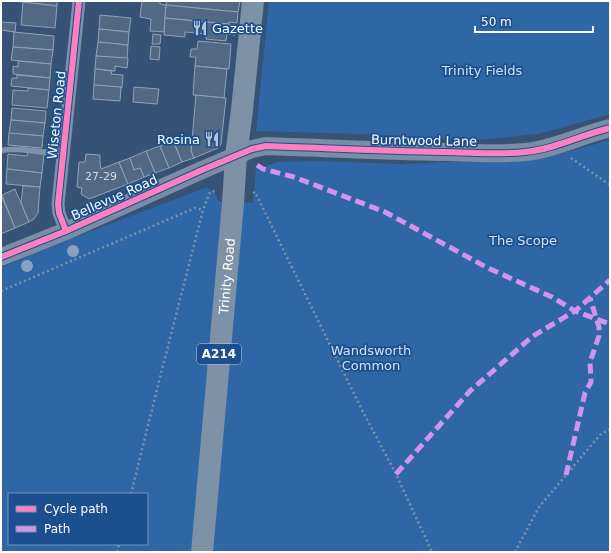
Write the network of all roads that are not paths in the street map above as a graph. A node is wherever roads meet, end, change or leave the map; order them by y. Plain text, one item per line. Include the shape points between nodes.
1 (79, 1) edge
2 (253, 1) edge
3 (610, 128) edge
4 (1, 151) edge
5 (63, 155) junction
6 (236, 156) junction
7 (66, 231) junction
8 (1, 257) edge
9 (202, 552) edge

1 - 5 street, Wiseton Road
2 - 6 highway, Trinity Road / A214
3 - 6 main road, Burntwood Lane via 555,146 524,152 266,146
4 - 5 lane via 25,150
5 - 7 street, Wiseton Road via 58,204
6 - 7 main road, Bellevue Road
6 - 9 highway, Trinity Road / A214
7 - 8 main road, Bellevue Road

